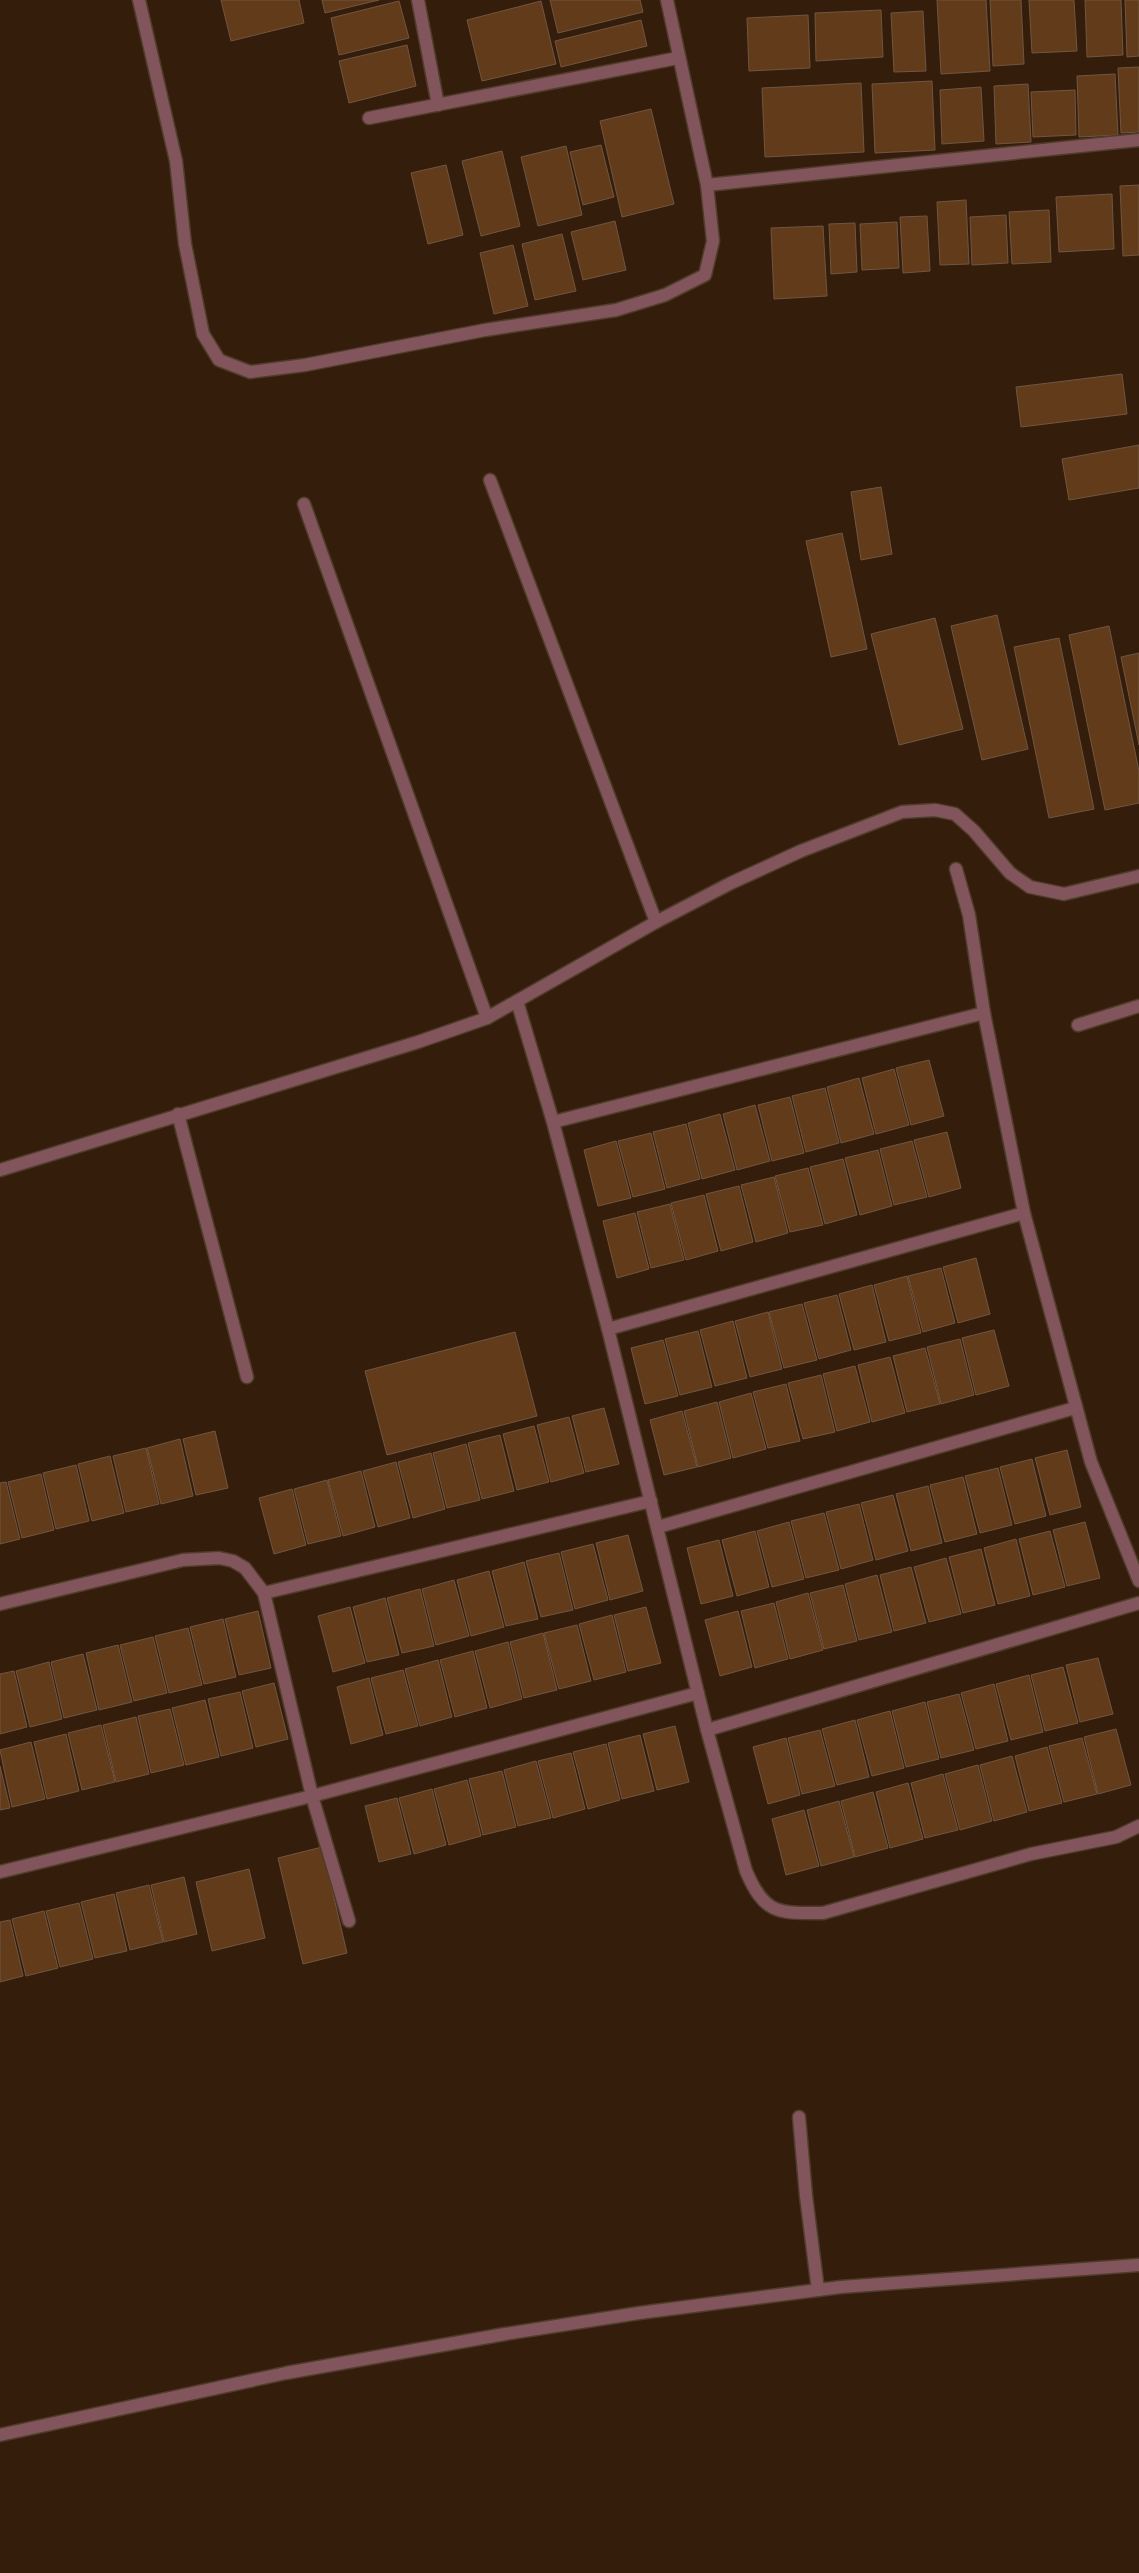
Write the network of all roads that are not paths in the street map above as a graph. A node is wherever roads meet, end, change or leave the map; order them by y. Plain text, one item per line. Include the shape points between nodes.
1 (139, 0) edge
2 (418, 0) edge
3 (667, 0) edge
4 (678, 58) junction
5 (438, 105) junction
6 (369, 118) dead end
7 (1139, 140) edge
8 (707, 185) junction
9 (490, 480) dead end
10 (304, 504) dead end
11 (956, 869) dead end
12 (1139, 876) edge
13 (656, 922) junction
14 (517, 1000) junction
15 (1139, 1006) edge
16 (984, 1014) junction
17 (486, 1018) junction
18 (1078, 1025) dead end
19 (178, 1114) junction
20 (553, 1122) junction
21 (0, 1170) edge
22 (1024, 1213) junction
23 (608, 1329) junction
24 (247, 1377) dead end
25 (1075, 1408) junction
26 (651, 1501) junction
27 (658, 1527) junction
28 (1139, 1581) edge
29 (264, 1593) junction
30 (1139, 1603) edge
31 (0, 1604) edge
32 (698, 1693) junction
33 (706, 1730) junction
34 (312, 1796) junction
35 (1139, 1826) edge
36 (0, 1872) edge
37 (349, 1921) dead end
38 (799, 2117) dead end
39 (1139, 2265) edge
40 (818, 2290) junction
41 (0, 2435) edge

1 - 8 street via 176,161 185,244 203,334 219,360 250,372 616,310 665,295 705,275 713,241
2 - 5 street
3 - 4 street
4 - 5 street
4 - 8 street
5 - 6 street
7 - 8 street
9 - 13 street
10 - 17 street
11 - 16 street via 969,915
12 - 13 street via 1064,894 1030,887 1010,873 955,814 935,810 902,812 801,851
13 - 14 street
14 - 17 street
14 - 20 street
15 - 18 street
16 - 20 street
16 - 22 street
17 - 19 street via 418,1042
19 - 21 street
19 - 24 street
20 - 23 street
22 - 23 street
22 - 25 street
23 - 26 street
25 - 27 street
25 - 28 street via 1090,1462
26 - 27 street
26 - 29 street
27 - 32 street
29 - 31 street via 245,1568 219,1558 183,1560
29 - 34 street
30 - 33 street
32 - 33 street
32 - 34 street
33 - 35 street via 746,1871 755,1892 769,1907 790,1913 823,1913 1031,1854 1116,1837
34 - 36 street
34 - 37 street
38 - 40 street
39 - 40 street
40 - 41 street via 505,2334 286,2373

